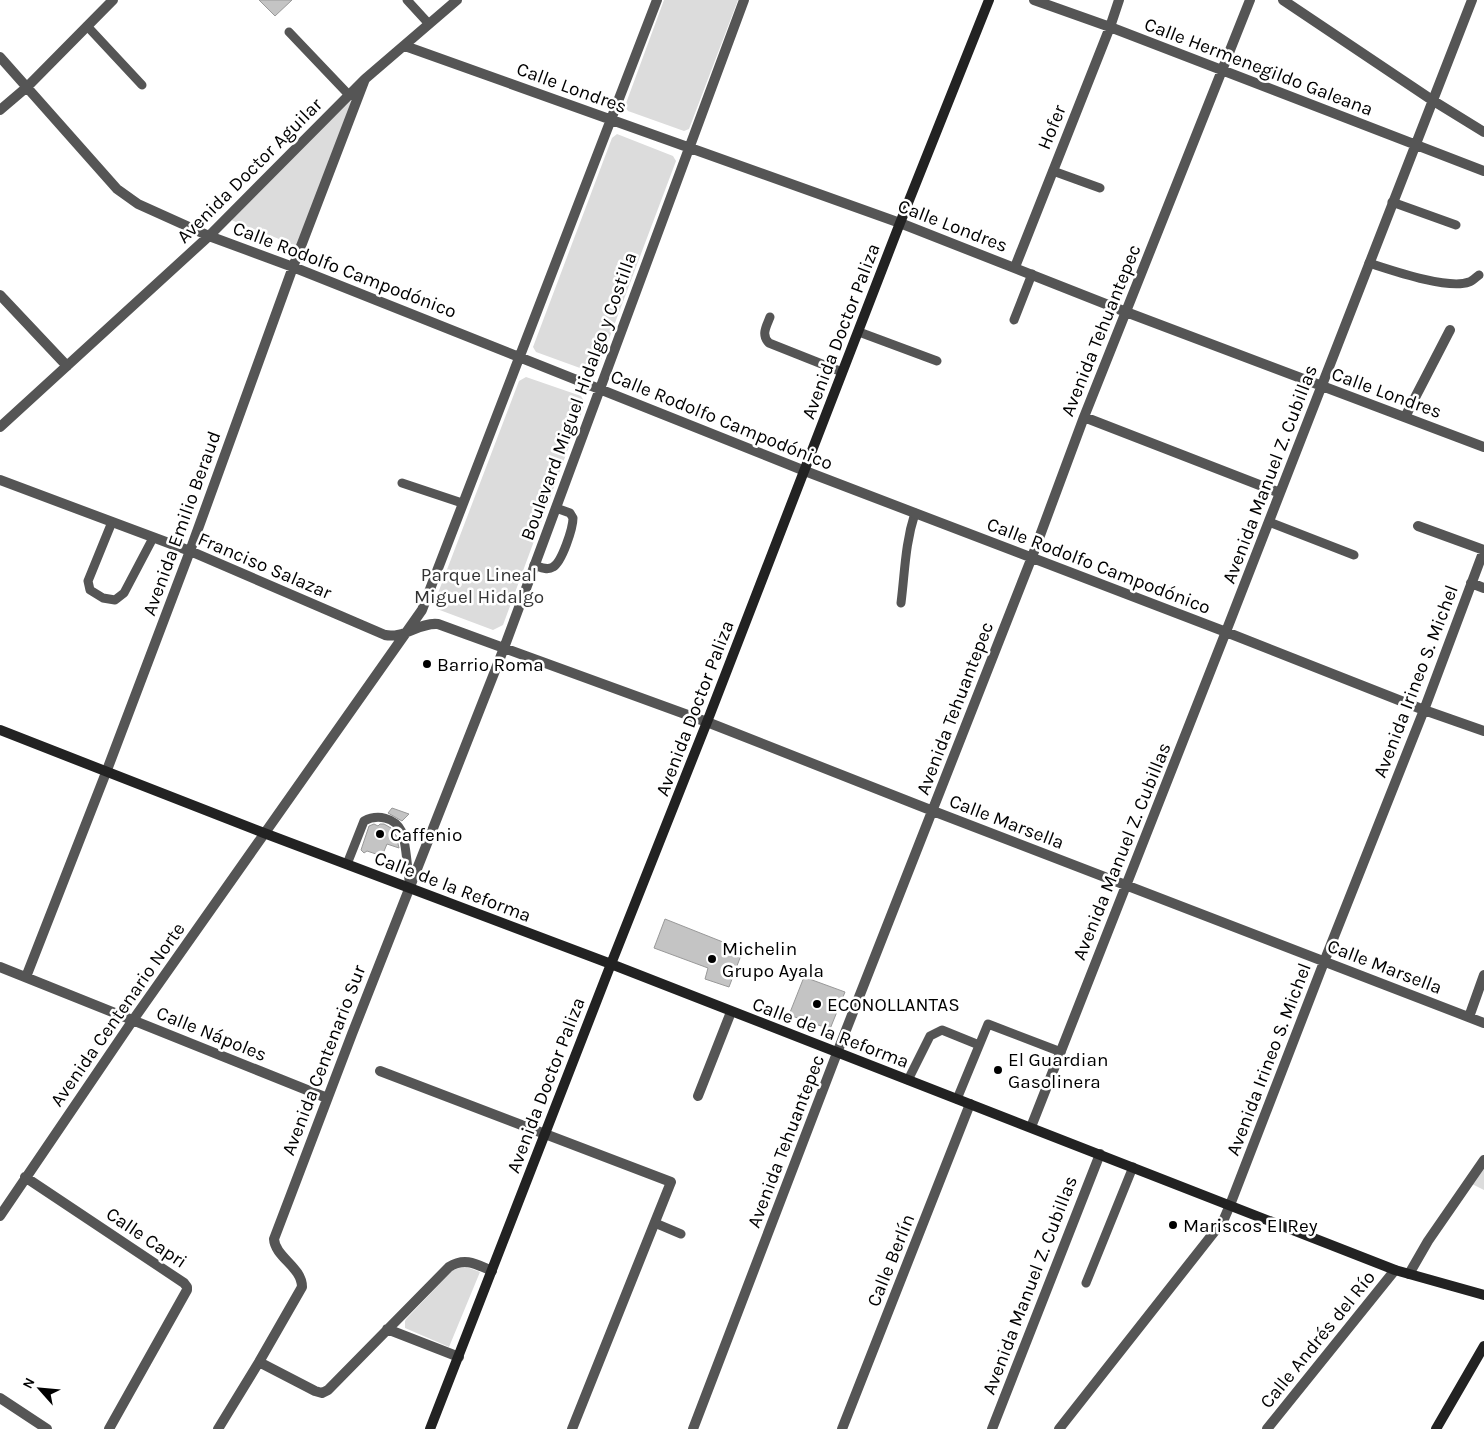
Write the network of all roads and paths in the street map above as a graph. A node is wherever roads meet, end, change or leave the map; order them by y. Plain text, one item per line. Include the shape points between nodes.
1 (113, 0) edge
2 (407, 0) edge
3 (457, 0) edge
4 (657, 0) edge
5 (744, 0) edge
6 (989, 0) edge
7 (1034, 0) edge
8 (1119, 0) edge
9 (1250, 0) edge
10 (1283, 0) edge
11 (1472, 0) edge
12 (429, 24) junction
13 (87, 26) junction
14 (1110, 27) junction
15 (290, 32) dead end
16 (406, 46) junction
17 (0, 57) edge
18 (1221, 71) junction
19 (365, 79) junction
20 (142, 85) dead end
21 (27, 87) junction
22 (349, 95) junction
23 (1432, 100) junction
24 (0, 110) edge
25 (612, 121) junction
26 (1484, 132) edge
27 (1414, 144) junction
28 (690, 148) junction
29 (1053, 171) junction
30 (1484, 172) edge
31 (1100, 188) dead end
32 (1392, 202) junction
33 (900, 223) junction
34 (1456, 225) dead end
35 (209, 236) junction
36 (1369, 263) junction
37 (293, 267) junction
38 (1015, 267) junction
39 (1032, 274) junction
40 (1479, 275) dead end
41 (0, 295) edge
42 (1126, 312) junction
43 (770, 317) dead end
44 (1014, 320) dead end
45 (1450, 330) dead end
46 (859, 332) junction
47 (520, 357) junction
48 (937, 361) dead end
49 (67, 366) junction
50 (842, 372) junction
51 (1321, 386) junction
52 (599, 388) junction
53 (1084, 417) junction
54 (1404, 417) junction
55 (0, 427) edge
56 (1484, 447) edge
57 (805, 471) junction
58 (0, 480) edge
59 (402, 483) dead end
60 (1280, 493) junction
61 (462, 503) junction
62 (556, 508) junction
63 (916, 513) junction
64 (112, 522) junction
65 (1269, 522) junction
66 (1418, 526) dead end
67 (153, 538) junction
68 (1484, 550) edge
69 (190, 551) junction
70 (1354, 555) dead end
71 (1032, 557) junction
72 (534, 565) junction
73 (1471, 583) junction
74 (1484, 588) edge
75 (901, 602) dead end
76 (1226, 632) junction
77 (404, 634) junction
78 (504, 648) junction
79 (1424, 710) junction
80 (707, 722) junction
81 (0, 730) edge
82 (1484, 731) edge
83 (107, 770) junction
84 (933, 811) junction
85 (264, 833) junction
86 (347, 864) junction
87 (1125, 885) junction
88 (410, 888) junction
89 (1324, 962) junction
90 (611, 964) junction
91 (0, 967) edge
92 (1484, 975) edge
93 (26, 977) junction
94 (731, 1012) junction
95 (1469, 1017) junction
96 (133, 1020) junction
97 (1484, 1023) edge
98 (979, 1044) junction
99 (1061, 1052) junction
100 (837, 1053) junction
101 (380, 1071) dead end
102 (908, 1080) junction
103 (698, 1096) dead end
104 (327, 1098) junction
105 (957, 1099) junction
106 (970, 1104) junction
107 (1031, 1127) junction
108 (545, 1134) junction
109 (1100, 1154) junction
110 (1484, 1160) edge
111 (1132, 1167) junction
112 (25, 1177) junction
113 (1230, 1205) junction
114 (0, 1216) edge
115 (655, 1223) junction
116 (681, 1234) dead end
117 (1395, 1270) junction
118 (492, 1271) junction
119 (1409, 1274) junction
120 (1086, 1283) dead end
121 (1484, 1295) edge
122 (387, 1329) junction
123 (1484, 1346) edge
124 (459, 1356) junction
125 (259, 1362) junction
126 (0, 1398) edge
127 (47, 1429) edge
128 (109, 1429) edge
129 (218, 1429) edge
130 (430, 1429) edge
131 (572, 1429) edge
132 (693, 1429) edge
133 (842, 1429) edge
134 (992, 1429) edge
135 (1059, 1429) edge
136 (1267, 1429) edge
137 (1436, 1429) edge

1 - 13 street
2 - 12 lane
3 - 12 street, Avenida Doctor Aguilar
4 - 25 street
5 - 28 street, Boulevard Miguel Hidalgo y Costilla
6 - 33 main road, Avenida Doctor Paliza
7 - 14 street, Calle Hermenegildo Galeana
8 - 14 street, Hofer
9 - 18 street, Avenida Tehuantepec
10 - 23 street
11 - 23 street, Avenida Manuel Z. Cubillas
12 - 16 street, Avenida Doctor Aguilar
13 - 20 lane
13 - 21 street
14 - 18 street, Calle Hermenegildo Galeana
14 - 29 street, Hofer
15 - 22 lane
16 - 19 street, Avenida Doctor Aguilar
16 - 25 street, Calle Londres
17 - 21 street, Calle Rodolfo Campodónico
18 - 27 street, Calle Hermenegildo Galeana
18 - 42 street, Avenida Tehuantepec
19 - 22 street, Avenida Doctor Aguilar
19 - 37 street, Avenida Emilio Beraud
21 - 24 street
21 - 35 street, Calle Rodolfo Campodónico via 117,190
22 - 35 street, Avenida Doctor Aguilar
23 - 26 street
23 - 27 street, Avenida Manuel Z. Cubillas
25 - 28 street, Calle Londres
25 - 47 street
27 - 30 street, Calle Hermenegildo Galeana
27 - 32 street, Avenida Manuel Z. Cubillas
28 - 33 street, Calle Londres
28 - 52 street, Boulevard Miguel Hidalgo y Costilla
29 - 31 lane
29 - 38 street, Hofer
32 - 34 lane
32 - 36 street, Avenida Manuel Z. Cubillas
33 - 38 street, Calle Londres
33 - 46 main road, Avenida Doctor Paliza
35 - 37 street, Calle Rodolfo Campodónico
35 - 49 street, Avenida Doctor Aguilar
36 - 40 lane via 1450,284 1470,282
36 - 51 street, Avenida Manuel Z. Cubillas
37 - 47 street, Calle Rodolfo Campodónico
37 - 69 street, Avenida Emilio Beraud
38 - 39 street, Calle Londres
39 - 42 street, Calle Londres
39 - 44 lane
41 - 49 street
42 - 51 street, Calle Londres
42 - 53 street, Avenida Tehuantepec
43 - 50 lane via 765,339
45 - 54 street
46 - 48 lane
46 - 50 main road, Avenida Doctor Paliza
47 - 52 street, Calle Rodolfo Campodónico
47 - 61 street
49 - 55 street, Avenida Doctor Aguilar
50 - 57 main road, Avenida Doctor Paliza
51 - 54 street, Calle Londres
51 - 60 street, Avenida Manuel Z. Cubillas
52 - 57 street, Calle Rodolfo Campodónico
52 - 62 street, Boulevard Miguel Hidalgo y Costilla
53 - 60 street
53 - 71 street, Avenida Tehuantepec
54 - 56 street, Calle Londres
57 - 63 street, Calle Rodolfo Campodónico
57 - 80 main road, Avenida Doctor Paliza
58 - 64 street, Franciso Salazar
59 - 61 lane
60 - 65 street, Avenida Manuel Z. Cubillas
61 - 77 street via 422,610
62 - 72 street, Boulevard Miguel Hidalgo y Costilla
62 - 72 lane via 570,513 573,526 554,567 546,569
63 - 71 street, Calle Rodolfo Campodónico
63 - 75 lane via 905,553
64 - 67 street, Franciso Salazar
64 - 67 lane via 88,581 90,590 103,598 116,600 124,593
65 - 70 lane
65 - 76 street, Avenida Manuel Z. Cubillas
66 - 68 street
67 - 69 street, Franciso Salazar
68 - 73 street, Avenida Irineo S. Michel
69 - 77 street, Franciso Salazar via 386,635
69 - 83 street, Avenida Emilio Beraud
71 - 76 street, Calle Rodolfo Campodónico
71 - 84 street, Avenida Tehuantepec
72 - 78 street, Boulevard Miguel Hidalgo y Costilla
73 - 74 street
73 - 79 street, Avenida Irineo S. Michel
76 - 79 street, Calle Rodolfo Campodónico
76 - 87 street, Avenida Manuel Z. Cubillas
77 - 78 street, Calle Marsella via 428,623 438,624
77 - 85 street
78 - 80 street, Calle Marsella
78 - 88 street, Boulevard Miguel Hidalgo y Costilla
79 - 82 street, Calle Rodolfo Campodónico
79 - 89 street, Avenida Irineo S. Michel
80 - 84 street, Calle Marsella
80 - 90 main road, Avenida Doctor Paliza
81 - 83 main road, Calle de la Reforma
83 - 85 main road, Calle de la Reforma
83 - 93 street, Avenida Emilio Beraud
84 - 87 street, Calle Marsella
84 - 100 street, Avenida Tehuantepec
85 - 86 main road, Calle de la Reforma
85 - 96 street, Avenida Centenario Norte
86 - 88 main road, Calle de la Reforma
86 - 88 lane via 364,821 374,816 386,818 402,832
87 - 89 street, Calle Marsella
87 - 99 street, Avenida Manuel Z. Cubillas
88 - 90 main road, Calle de la Reforma
88 - 104 street, Avenida Centenario Sur
89 - 95 street, Calle Marsella
89 - 113 street, Avenida Irineo S. Michel
90 - 94 main road, Calle de la Reforma
90 - 108 main road, Avenida Doctor Paliza
91 - 93 street, Calle Nápoles
92 - 95 street
93 - 96 street, Calle Nápoles
94 - 100 main road, Calle de la Reforma
94 - 103 street
95 - 97 street, Calle Marsella
96 - 104 street, Calle Nápoles
96 - 112 street, Avenida Centenario Norte
98 - 99 lane via 988,1024
98 - 102 lane via 942,1030 930,1036
98 - 105 lane
99 - 107 street, Avenida Manuel Z. Cubillas
100 - 102 main road, Calle de la Reforma
100 - 132 street, Avenida Tehuantepec
101 - 108 street
102 - 105 main road, Calle de la Reforma
104 - 125 street, Avenida Centenario Sur via 274,1238 276,1246 300,1275 302,1287
105 - 106 main road, Calle de la Reforma
106 - 107 main road, Calle de la Reforma
106 - 133 street, Calle Berlín
107 - 109 main road, Calle de la Reforma
108 - 115 street via 671,1182
108 - 118 main road, Avenida Doctor Paliza
109 - 111 main road, Calle de la Reforma
109 - 134 street, Avenida Manuel Z. Cubillas
110 - 119 street
111 - 113 main road, Calle de la Reforma
111 - 120 lane
112 - 114 street, Avenida Centenario Norte
112 - 128 street, Calle Capri via 187,1287
113 - 117 main road, Calle de la Reforma
113 - 135 street, Avenida Irineo S. Michel via 1215,1231
115 - 116 lane
115 - 131 street
117 - 119 main road, Calle de la Reforma
117 - 136 street, Calle Andrés del Río
118 - 122 street via 470,1262 456,1263
118 - 124 main road, Avenida Doctor Paliza
119 - 121 main road, Calle de la Reforma
122 - 124 street
122 - 125 street via 322,1393
123 - 137 main road
124 - 130 main road, Avenida Doctor Paliza
125 - 129 street
126 - 127 street

